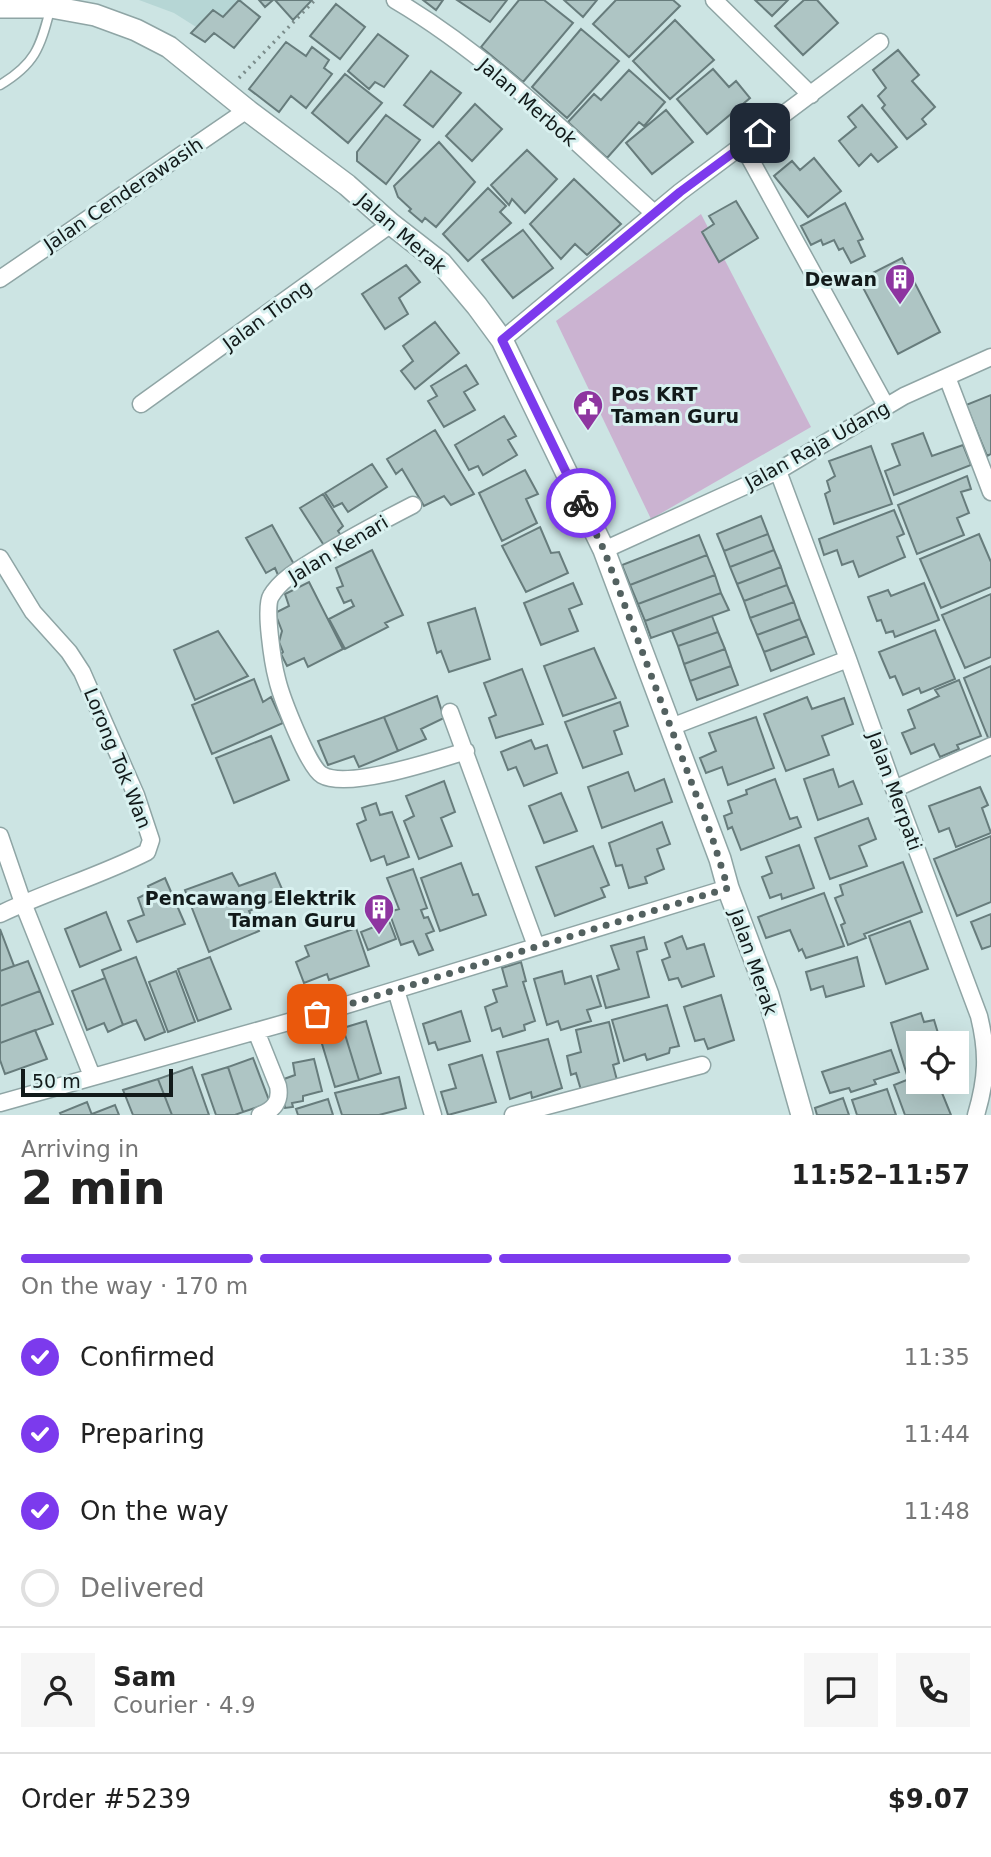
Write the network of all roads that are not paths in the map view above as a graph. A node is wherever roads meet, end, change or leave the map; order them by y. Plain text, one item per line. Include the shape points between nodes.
1 (396, 0) edge
2 (714, 0) edge
3 (0, 7) edge
4 (51, 7) junction
5 (880, 42) dead end
6 (0, 85) edge
7 (811, 95) junction
8 (247, 110) junction
9 (743, 146) junction
10 (654, 214) junction
11 (391, 224) junction
12 (0, 279) edge
13 (502, 340) junction
14 (991, 357) edge
15 (947, 377) junction
16 (141, 404) dead end
17 (886, 406) junction
18 (778, 471) junction
19 (991, 492) edge
20 (413, 505) dead end
21 (604, 550) junction
22 (0, 558) edge
23 (848, 659) junction
24 (450, 712) dead end
25 (671, 727) junction
26 (991, 746) edge
27 (466, 751) junction
28 (894, 789) junction
29 (0, 836) edge
30 (728, 888) junction
31 (23, 903) junction
32 (0, 914) edge
33 (536, 946) junction
34 (396, 990) junction
35 (257, 1031) junction
36 (702, 1066) dead end
37 (92, 1076) junction
38 (0, 1103) edge
39 (982, 1109) edge
40 (260, 1115) edge
41 (433, 1115) edge
42 (513, 1115) edge
43 (802, 1115) edge

1 - 10 street, Jalan Merbok via 496,71
2 - 7 street
3 - 4 street, Jalan Merak
4 - 6 lane via 41,45 29,63
4 - 8 street, Jalan Merak via 95,15 169,47
5 - 7 street
7 - 9 street
8 - 11 street, Jalan Merak
8 - 12 street, Jalan Cenderawasih
9 - 10 street
9 - 17 street
10 - 13 street
11 - 13 street, Jalan Merak via 441,263
11 - 16 street, Jalan Tiong
13 - 21 street, Jalan Merak
14 - 15 street, Jalan Raja Udang
15 - 17 street, Jalan Raja Udang
15 - 19 street
17 - 18 street, Jalan Raja Udang
18 - 21 street, Jalan Raja Udang
18 - 23 street, Jalan Merpati
20 - 27 street, Jalan Kenari via 287,577 270,597 277,680 298,736 322,775 356,779
21 - 25 street, Jalan Merak
22 - 31 street, Lorong Tok Wan via 33,612 82,672 151,840 147,852 124,864
23 - 25 street
23 - 28 street, Jalan Merpati
24 - 27 street
25 - 30 street, Jalan Merak
26 - 28 street
27 - 33 street
28 - 39 street, Jalan Merpati via 979,1016 985,1041
29 - 31 street
30 - 33 street
30 - 43 street, Jalan Merak via 768,995
31 - 32 street, Lorong Tok Wan
31 - 37 street
33 - 34 street
34 - 35 street
34 - 41 street
35 - 37 street
35 - 40 street via 279,1094 272,1109
36 - 42 street
37 - 38 street

